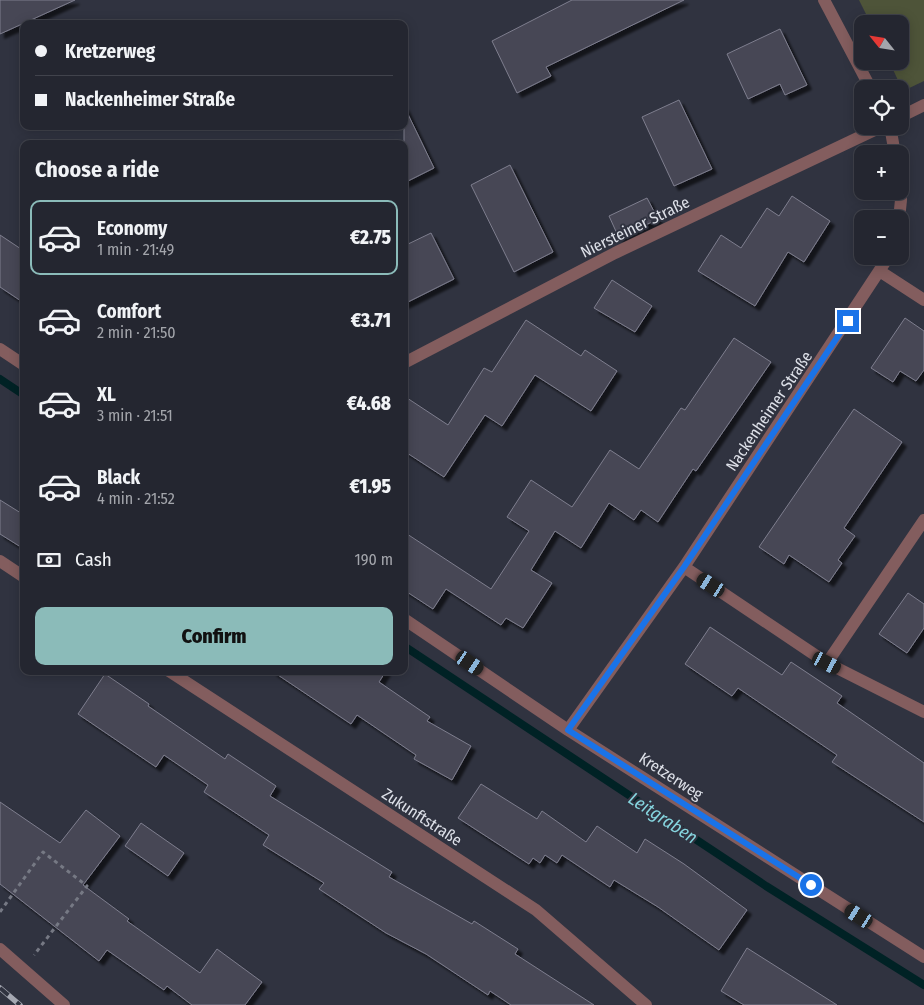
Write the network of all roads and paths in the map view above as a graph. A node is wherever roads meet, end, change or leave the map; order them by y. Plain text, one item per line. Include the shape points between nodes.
1 (824, 0) edge
2 (866, 80) edge
3 (924, 105) edge
4 (909, 112) edge
5 (864, 135) edge
6 (884, 265) edge
7 (881, 272) junction
8 (924, 300) edge
9 (0, 349) edge
10 (408, 361) edge
11 (20, 362) edge
12 (924, 520) edge
13 (0, 561) edge
14 (684, 567) junction
15 (20, 574) edge
16 (408, 622) edge
17 (827, 663) junction
18 (175, 675) edge
19 (924, 712) edge
20 (568, 730) junction
21 (0, 912) edge
22 (0, 948) edge
23 (924, 957) edge
24 (23, 969) junction
25 (64, 1005) edge
26 (646, 1005) edge

1 - 2 street
3 - 4 street
5 - 10 street, Niersteiner Straße via 615,253
6 - 7 street, Nackenheimer Straße
7 - 8 street
7 - 14 street, Nackenheimer Straße
9 - 11 street
12 - 17 street
13 - 15 street
14 - 17 street
14 - 20 street, Nackenheimer Straße
16 - 20 street, Kretzerweg
17 - 19 street
18 - 26 street, Zukunftstraße via 536,910
20 - 23 street, Kretzerweg
21 - 24 path via 43,852 87,886
22 - 24 street
24 - 25 street

